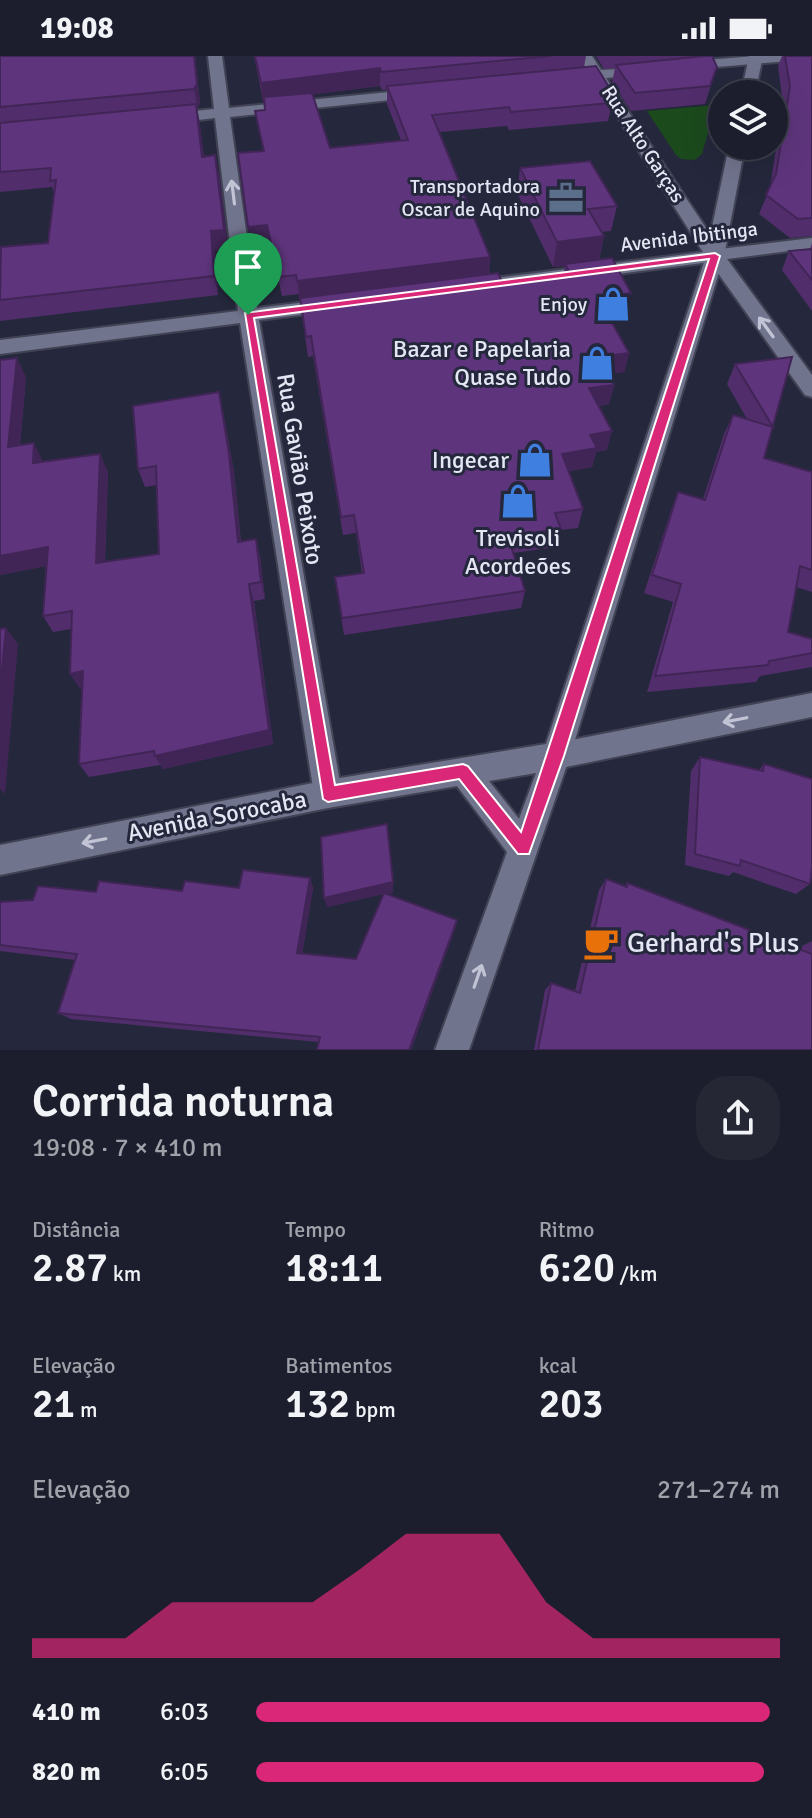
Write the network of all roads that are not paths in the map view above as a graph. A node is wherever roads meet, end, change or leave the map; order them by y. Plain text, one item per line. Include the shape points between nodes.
1 (215, 56) edge
2 (585, 56) edge
3 (807, 56) edge
4 (755, 58) edge
5 (598, 74) junction
6 (551, 79) edge
7 (751, 80) edge
8 (442, 91) edge
9 (224, 113) junction
10 (149, 120) edge
11 (734, 160) edge
12 (812, 243) edge
13 (715, 256) junction
14 (451, 289) edge
15 (357, 301) edge
16 (248, 315) junction
17 (0, 347) edge
18 (812, 390) edge
19 (812, 705) edge
20 (556, 756) junction
21 (463, 771) junction
22 (328, 794) junction
23 (523, 848) junction
24 (0, 860) edge
25 (452, 1050) edge

1 - 9 street, Rua Gavião Peixoto
2 - 5 street, Rua Alto Garças
3 - 4 street
4 - 5 street
4 - 7 street
5 - 6 street
5 - 13 street, Rua Alto Garças
8 - 9 street
9 - 10 street
16 -> 9 street, Rua Gavião Peixoto
11 - 13 street
12 - 13 street, Avenida Ibitinga
13 - 14 street, Avenida Ibitinga
18 -> 13 street, Rua Alto Garças
13 - 20 street
15 - 16 street
16 - 17 street
16 - 22 street, Rua Gavião Peixoto
19 -> 20 street, Avenida Sorocaba
20 - 21 street, Avenida Sorocaba
20 - 23 street
21 - 22 street, Avenida Sorocaba
21 - 23 street
22 -> 24 street, Avenida Sorocaba
25 -> 23 street

